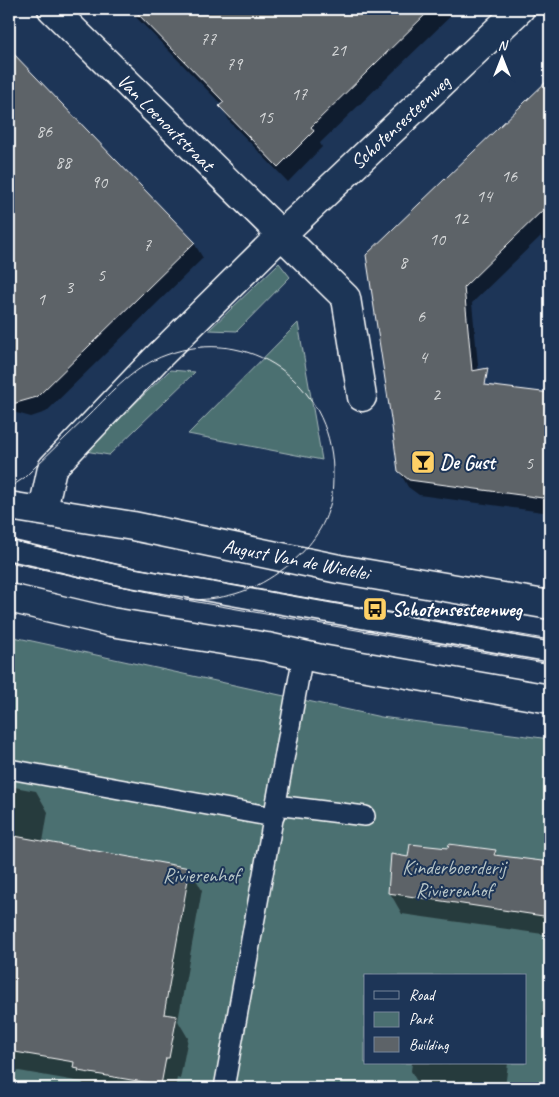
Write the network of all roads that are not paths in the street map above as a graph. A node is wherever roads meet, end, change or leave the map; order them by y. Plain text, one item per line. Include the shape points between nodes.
1 (52, 9) edge
2 (520, 9) edge
3 (281, 235) junction
4 (362, 397) dead end
5 (9, 506) edge
6 (43, 510) junction
7 (9, 550) edge
8 (9, 598) edge
9 (550, 605) edge
10 (550, 652) edge
11 (303, 655) junction
12 (550, 698) edge
13 (9, 768) edge
14 (275, 811) junction
15 (365, 816) dead end
16 (224, 1088) edge

1 - 3 street, Van Loenoutstraat
2 - 3 street, Schotensesteenweg
3 - 4 street via 346,298
3 - 6 street, Schotensesteenweg via 52,468
5 - 6 street, August Van de Wielelei
6 - 9 street, August Van de Wielelei via 339,569
7 - 10 lane via 122,576
8 - 11 street via 112,622
11 - 12 street
11 - 14 lane
13 - 14 lane
14 - 15 lane
14 - 16 lane

